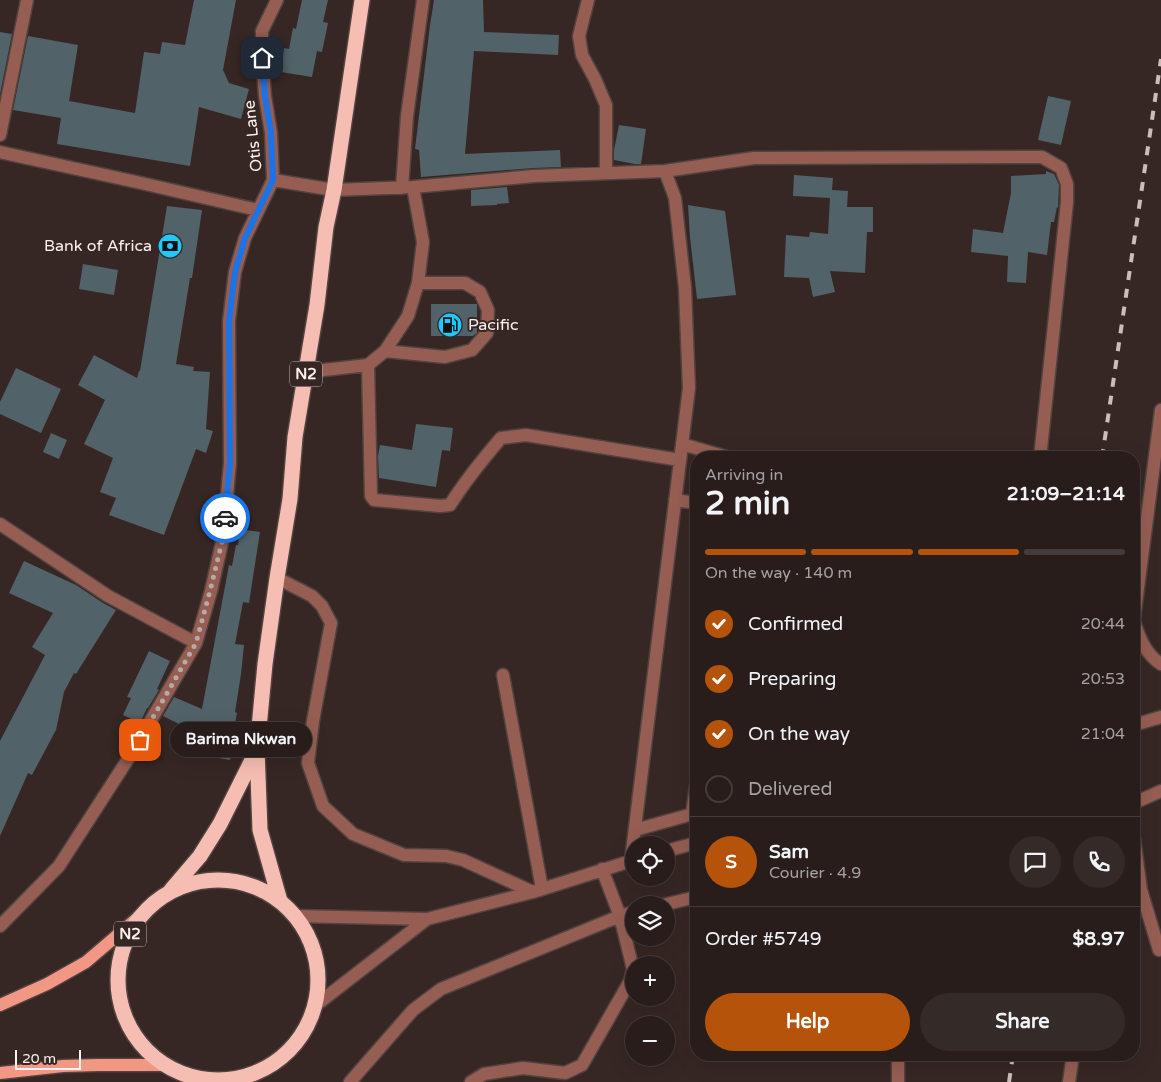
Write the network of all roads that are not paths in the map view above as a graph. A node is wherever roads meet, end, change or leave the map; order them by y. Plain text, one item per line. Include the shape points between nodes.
1 (27, 0) edge
2 (277, 0) edge
3 (362, 0) edge
4 (423, 0) edge
5 (588, 0) edge
6 (0, 135) edge
7 (0, 152) edge
8 (665, 171) junction
9 (606, 173) junction
10 (273, 180) junction
11 (408, 188) junction
12 (334, 190) junction
13 (258, 210) junction
14 (418, 283) junction
15 (385, 351) junction
16 (368, 366) junction
17 (306, 372) junction
18 (1161, 410) edge
19 (682, 444) junction
20 (706, 451) edge
21 (1041, 451) edge
22 (680, 460) junction
23 (675, 500) junction
24 (690, 502) edge
25 (0, 524) edge
26 (1140, 573) edge
27 (277, 578) junction
28 (1140, 638) edge
29 (196, 643) junction
30 (1161, 664) edge
31 (503, 675) dead end
32 (1161, 717) edge
33 (1140, 723) edge
34 (257, 749) junction
35 (1161, 791) edge
36 (1140, 801) edge
37 (690, 814) edge
38 (635, 830) junction
39 (634, 836) edge
40 (690, 845) edge
41 (675, 849) edge
42 (625, 862) edge
43 (602, 870) junction
44 (1140, 883) edge
45 (537, 890) junction
46 (169, 892) junction
47 (690, 898) edge
48 (280, 900) junction
49 (675, 902) edge
50 (141, 915) junction
51 (625, 915) edge
52 (296, 916) junction
53 (620, 916) junction
54 (428, 919) junction
55 (0, 926) edge
56 (1159, 950) dead end
57 (0, 1004) edge
58 (316, 1005) junction
59 (279, 1059) junction
60 (898, 1061) edge
61 (1072, 1061) edge
62 (171, 1072) edge
63 (0, 1073) edge
64 (262, 1082) edge
65 (350, 1082) edge
66 (471, 1082) edge
67 (898, 1082) edge
68 (1069, 1082) edge

1 - 6 street
2 - 10 street, Otis Lane via 262,31
3 - 12 highway, N2
4 - 11 street via 407,116
5 - 9 street via 579,36 582,55 606,105
7 - 13 street
8 - 9 street, Otis Lane
8 - 19 street via 675,198 685,288 689,388
8 - 21 street, Otis Lane via 754,158 1042,157 1061,168 1067,184 1068,202
9 - 11 street, Otis Lane
10 - 12 street, Otis Lane
10 - 13 street
11 - 12 street, Otis Lane
11 - 14 street via 423,242
12 - 17 highway, N2
13 - 29 street via 235,272 229,321 230,462 224,529
14 - 15 street via 408,316
14 - 15 street via 465,283 480,292 488,310 487,334 472,350 445,357
15 - 16 street
16 - 17 street
16 - 22 street via 371,496 374,500 450,505 501,438 526,435
17 - 27 highway, N2
18 - 26 street
19 - 20 street
19 - 22 street
22 - 23 street
23 - 24 street
23 - 38 street
25 - 29 street via 108,596
27 - 34 highway, N2
27 - 45 street via 312,596 331,623 308,763 323,806 352,834 404,855 446,856 463,860
28 - 30 street via 1155,661
29 - 55 street via 130,756 59,866
31 - 45 street
32 - 33 street
34 - 46 highway, N2 via 220,824 200,856
34 - 48 highway, N2 via 260,830
35 - 36 street
37 - 38 street
38 - 39 street
40 - 41 street
42 - 43 street
43 - 45 street
43 - 53 street
44 - 56 street
45 - 54 street
46 - 48 highway, N2 via 190,883 237,881
46 - 50 highway, N2
47 - 49 street
48 - 52 highway, N2
50 - 57 main road via 86,962 47,984
50 - 62 highway, N2 via 124,945 118,978 123,1012 140,1043
51 - 53 street
52 - 54 street
52 - 58 highway, N2 via 316,958 319,982
53 - 65 street via 441,989 413,1010
53 - 66 street via 633,969 630,980 582,1065 566,1072 523,1068 484,1074
54 - 58 street
58 - 59 highway, N2 via 308,1026
59 - 62 highway, N2 via 254,1073 227,1079
59 - 64 highway, N2
60 - 67 street
61 - 68 street
62 - 63 main road via 98,1065

